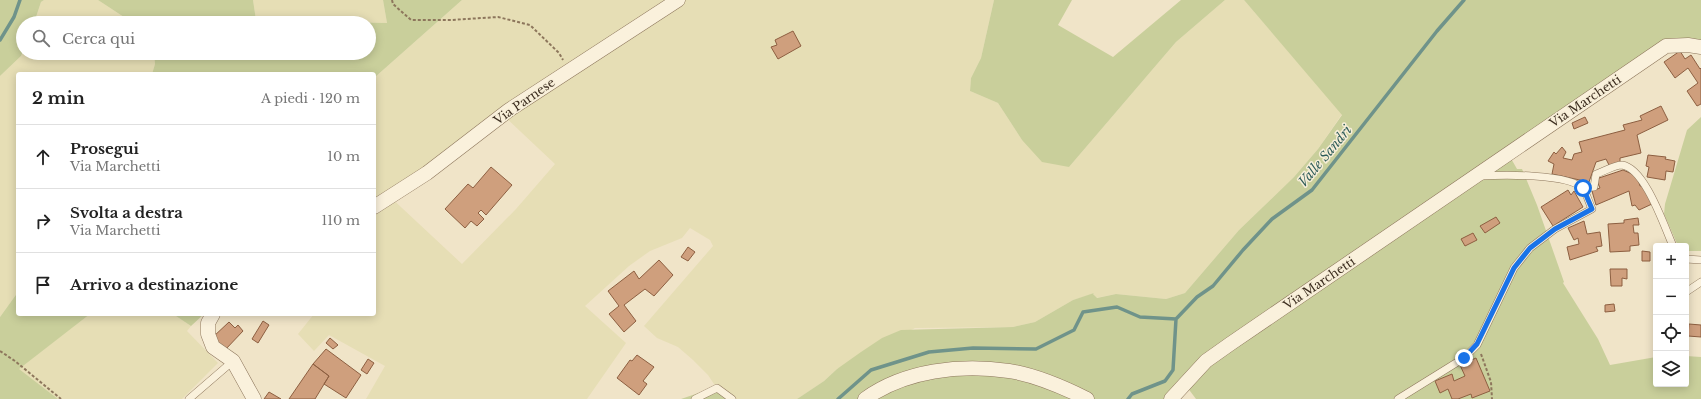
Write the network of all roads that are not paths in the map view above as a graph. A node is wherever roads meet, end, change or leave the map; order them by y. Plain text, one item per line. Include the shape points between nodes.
1 (678, 0) edge
2 (1701, 47) edge
3 (1474, 176) junction
4 (1583, 188) junction
5 (376, 206) edge
6 (1672, 243) edge
7 (1689, 259) edge
8 (1701, 260) edge
9 (1701, 282) edge
10 (1689, 290) edge
11 (212, 316) edge
12 (233, 361) junction
13 (189, 399) edge
14 (254, 399) edge
15 (694, 399) edge
16 (732, 399) edge
17 (865, 399) edge
18 (1087, 399) edge
19 (1171, 399) edge
20 (1398, 399) edge

1 - 5 street, Via Parnese via 509,110 427,173
2 - 3 street, Via Marchetti via 1666,46
3 - 4 lane via 1546,177 1570,181
3 - 19 street, Via Marchetti via 1206,361
4 - 6 lane via 1594,187 1596,174 1620,165 1630,167 1645,184
4 - 20 lane via 1592,209 1555,229 1530,248 1514,268 1477,344 1464,358
7 - 8 lane
9 - 10 lane
11 - 12 street via 208,323 208,334 213,348
12 - 13 lane
12 - 14 street
15 - 16 lane via 717,388
17 - 18 street via 887,386 925,373 987,369 1031,376

